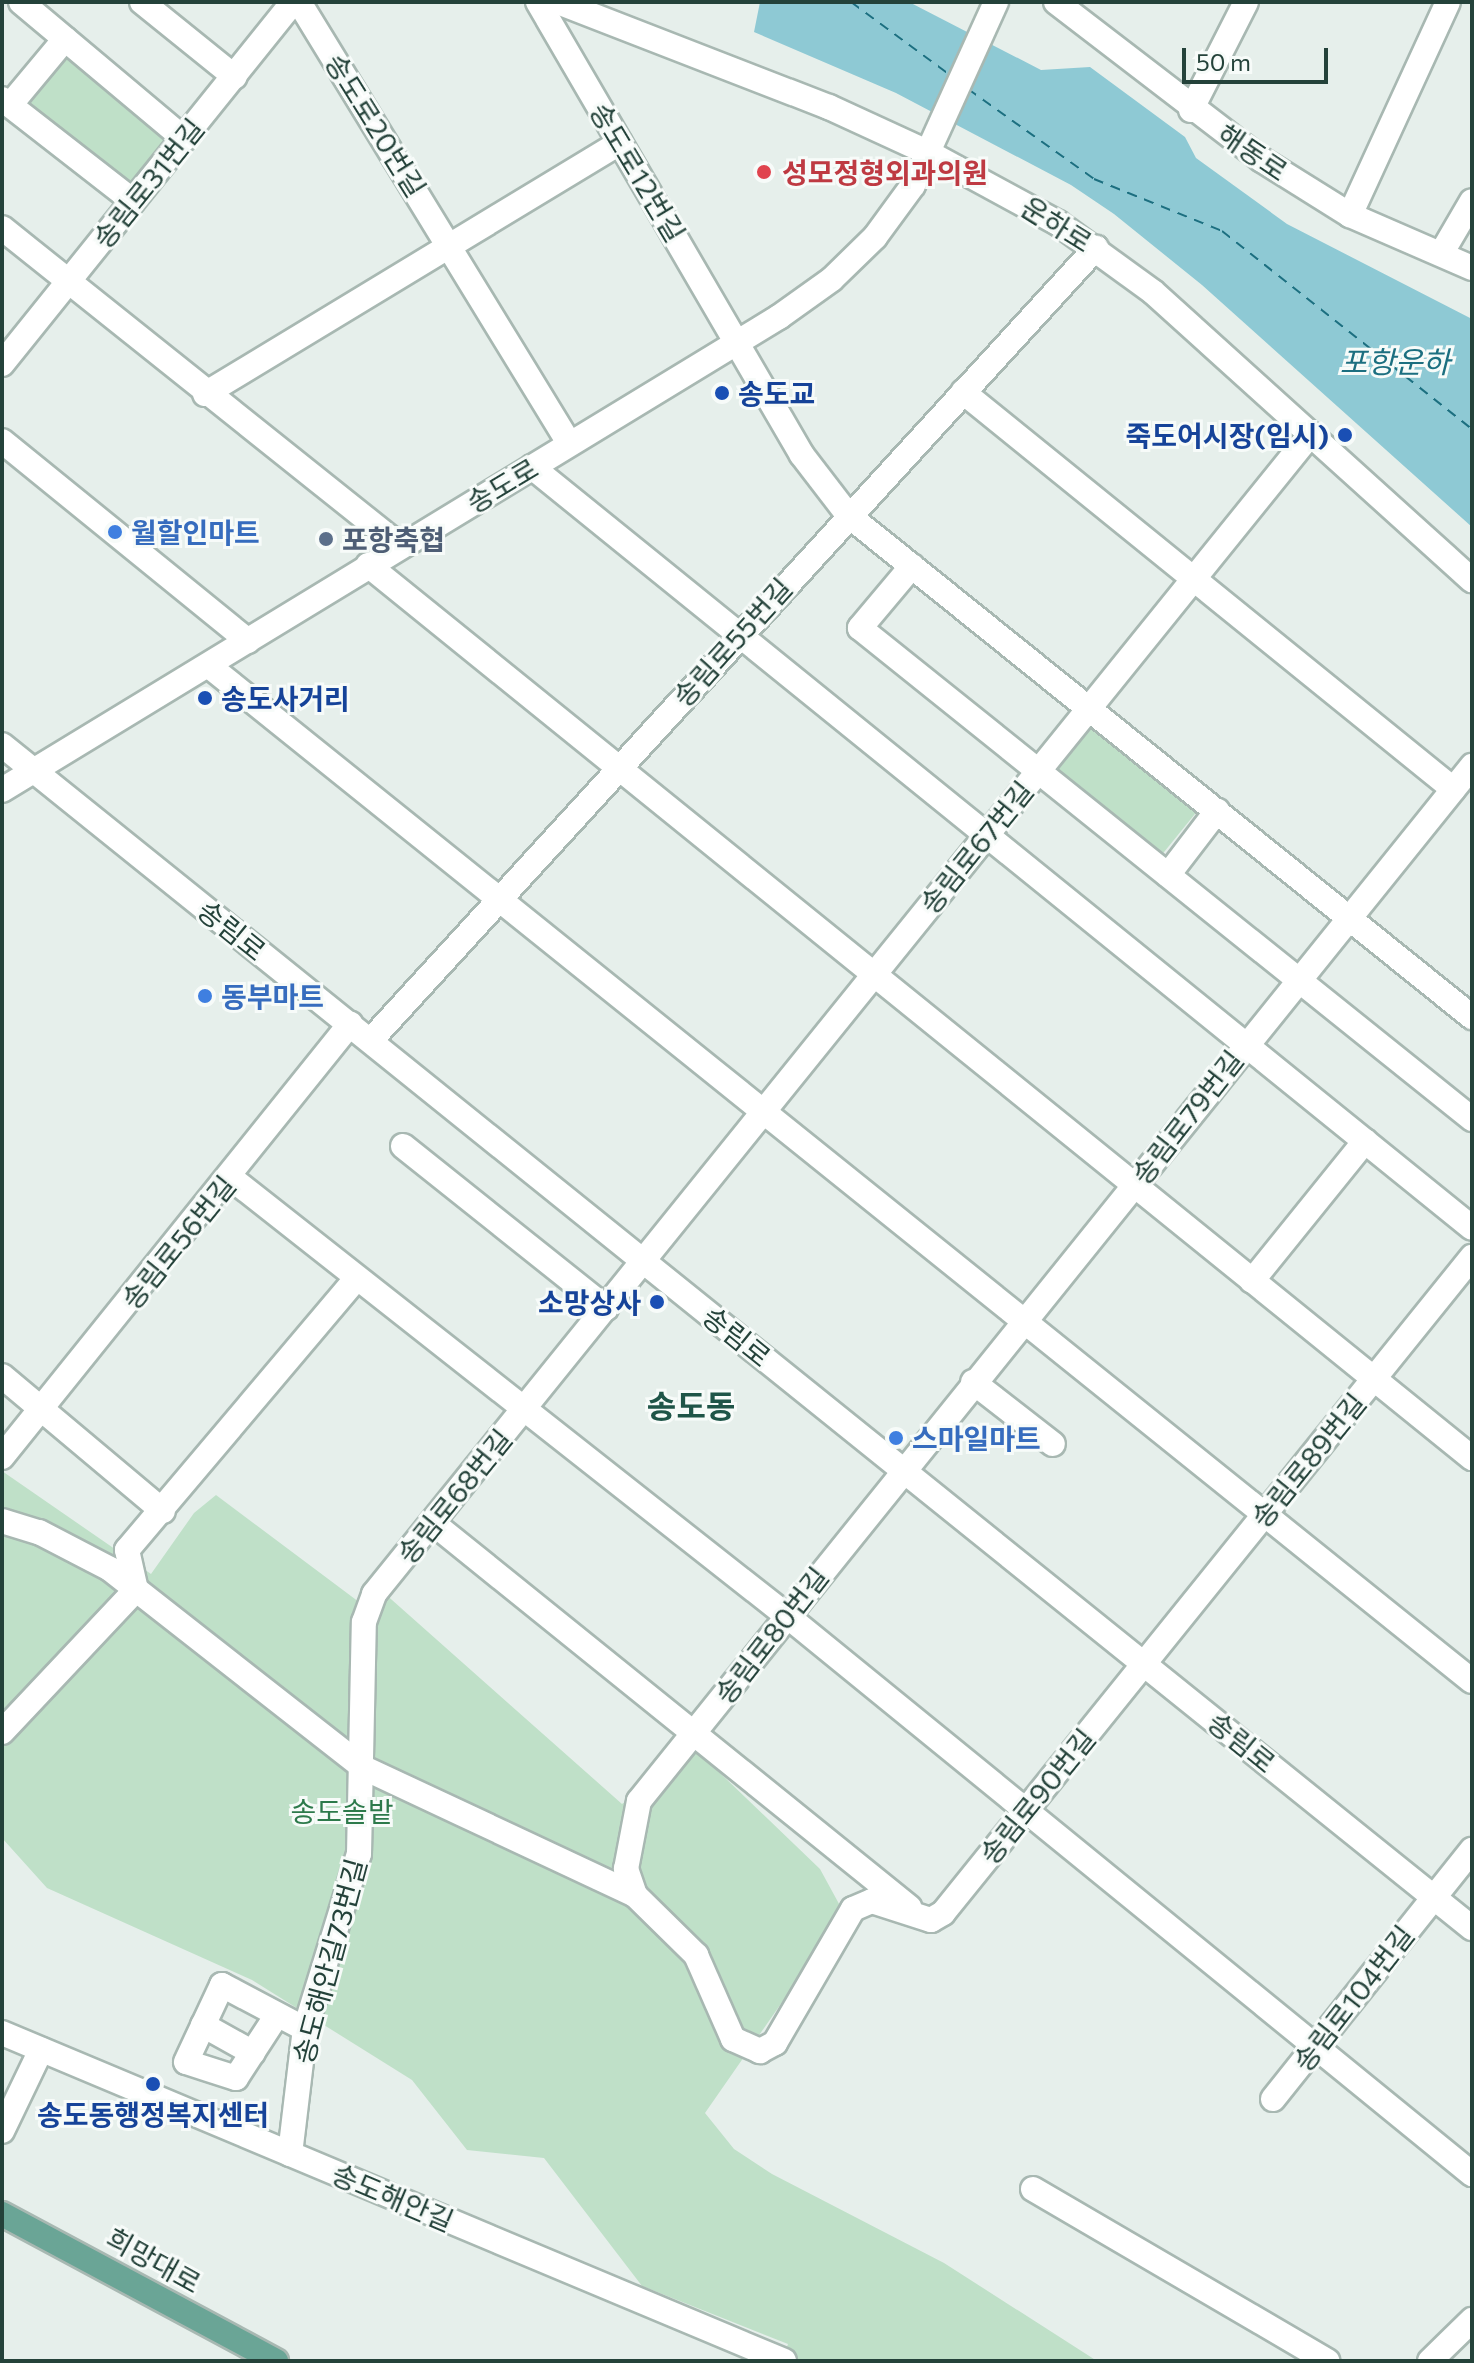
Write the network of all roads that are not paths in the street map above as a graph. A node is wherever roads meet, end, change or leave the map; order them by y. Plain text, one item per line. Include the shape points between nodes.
1 (21, 2) edge
2 (142, 2) edge
3 (293, 2) edge
4 (299, 2) edge
5 (538, 2) edge
6 (558, 2) edge
7 (996, 2) edge
8 (1056, 2) edge
9 (1246, 2) edge
10 (1448, 2) edge
11 (65, 39) junction
12 (235, 77) junction
13 (6, 102) edge
14 (1191, 110) junction
15 (184, 139) junction
16 (620, 143) junction
17 (929, 153) junction
18 (133, 201) junction
19 (1472, 201) edge
20 (1350, 215) junction
21 (2, 228) edge
22 (452, 247) junction
23 (1096, 248) junction
24 (1441, 254) junction
25 (1472, 268) edge
26 (68, 281) junction
27 (740, 340) junction
28 (2, 364) edge
29 (963, 392) junction
30 (205, 394) junction
31 (1310, 435) junction
32 (2, 441) edge
33 (569, 443) junction
34 (532, 467) junction
35 (848, 515) junction
36 (400, 546) junction
37 (368, 565) junction
38 (912, 566) junction
39 (1195, 578) junction
40 (1472, 580) edge
41 (738, 635) junction
42 (248, 641) junction
43 (209, 666) junction
44 (1089, 705) junction
45 (2, 745) edge
46 (1472, 766) edge
47 (617, 768) junction
48 (1038, 770) junction
49 (34, 771) junction
50 (1453, 789) junction
51 (2, 790) edge
52 (1217, 811) junction
53 (985, 833) junction
54 (1168, 875) junction
55 (499, 900) junction
56 (1348, 918) junction
57 (872, 977) junction
58 (1299, 979) junction
59 (1472, 1017) edge
60 (350, 1024) junction
61 (371, 1040) junction
62 (1246, 1043) junction
63 (763, 1112) junction
64 (1472, 1119) edge
65 (1365, 1141) junction
66 (403, 1146) dead end
67 (231, 1178) junction
68 (1134, 1185) junction
69 (1472, 1228) edge
70 (1472, 1257) edge
71 (644, 1260) junction
72 (356, 1279) junction
73 (1252, 1281) junction
74 (606, 1308) junction
75 (1022, 1321) junction
76 (2, 1376) edge
77 (1374, 1379) junction
78 (973, 1382) junction
79 (41, 1407) junction
80 (524, 1410) junction
81 (1053, 1444) dead end
82 (2, 1457) edge
83 (1472, 1458) edge
84 (903, 1468) junction
85 (163, 1511) junction
86 (1264, 1515) junction
87 (2, 1521) edge
88 (433, 1523) junction
89 (136, 1590) junction
90 (786, 1615) junction
91 (1145, 1663) junction
92 (1472, 1681) edge
93 (2, 1732) edge
94 (693, 1734) junction
95 (364, 1768) junction
96 (1024, 1812) junction
97 (1472, 1850) edge
98 (635, 1895) junction
99 (1433, 1897) junction
100 (924, 1919) junction
101 (1472, 1928) edge
102 (277, 2015) junction
103 (203, 2025) junction
104 (305, 2029) junction
105 (2, 2033) edge
106 (1315, 2046) junction
107 (41, 2050) junction
108 (253, 2053) junction
109 (1273, 2099) dead end
110 (2, 2131) edge
111 (290, 2154) junction
112 (1472, 2174) edge
113 (1033, 2189) dead end
114 (2, 2214) edge
115 (1472, 2320) edge
116 (276, 2361) edge
117 (784, 2361) edge
118 (1327, 2361) edge
119 (1430, 2361) edge

1 - 11 street
2 - 12 street
3 - 12 street, 송림로31번길
4 - 22 street, 송도로20번길
5 - 16 street, 송도로12번길
6 - 17 street, 운하로 via 829,107
7 - 17 street, 송도로
8 - 14 street, 해동로
9 - 14 street
10 - 20 street
11 - 13 street
11 - 15 street
12 - 15 street, 송림로31번길
13 - 18 street
14 - 20 street, 해동로
15 - 18 street, 송림로31번길
16 - 22 street
16 - 27 street, 송도로12번길
17 - 23 street, 운하로 via 1011,195
17 - 27 street, 송도로 via 895,212 855,259 806,299
18 - 26 street, 송림로31번길
19 - 24 street
20 - 24 street, 해동로
21 - 26 street
22 - 30 street
22 - 33 street, 송도로20번길
23 - 29 street, 송림로55번길
23 - 31 street, 운하로 via 1186,320
24 - 25 street, 해동로
26 - 28 street, 송림로31번길
26 - 30 street
27 - 33 street, 송도로
27 - 35 street, 송도로12번길 via 802,455
29 - 35 street, 송림로55번길
29 - 39 street
30 - 36 street
31 - 39 street, 송림로67번길
31 - 40 street, 운하로
32 - 42 street
33 - 34 street, 송도로
34 - 36 street, 송도로
34 - 41 street
35 - 38 street, 송도로12번길
35 - 41 street, 송림로55번길
36 - 37 street, 송도로
37 - 42 street, 송도로
37 - 47 street
38 - 44 street, 송도로12번길
38 - 48 street via 860,628
39 - 44 street, 송림로67번길
39 - 50 street
41 - 47 street, 송림로55번길
41 - 53 street
42 - 43 street, 송도로
43 - 49 street, 송도로
43 - 55 street
44 - 48 street, 송림로67번길
44 - 52 street, 송도로12번길
45 - 49 street, 송림로
46 - 50 street, 송림로79번길
47 - 55 street, 송림로55번길
47 - 57 street
48 - 53 street, 송림로67번길
48 - 54 street
49 - 51 street, 송도로
49 - 60 street, 송림로
50 - 56 street, 송림로79번길
52 - 54 street
52 - 56 street, 송도로12번길
53 - 57 street, 송림로67번길
53 - 62 street
54 - 58 street
55 - 61 street, 송림로55번길
55 - 63 street
56 - 58 street, 송림로79번길
56 - 59 street, 송도로12번길
57 - 63 street, 송림로67번길
57 - 68 street
58 - 62 street, 송림로79번길
58 - 64 street
60 - 61 street, 송림로
60 - 67 street, 송림로56번길
61 - 71 street, 송림로
62 - 65 street
62 - 68 street, 송림로79번길
63 - 71 street, 송림로67번길
63 - 75 street
65 - 69 street
65 - 73 street
66 - 74 street
67 - 72 street
67 - 79 street, 송림로56번길
68 - 73 street
68 - 75 street, 송림로79번길
70 - 77 street, 송림로89번길
71 - 74 street, 송림로68번길
71 - 84 street, 송림로
72 - 80 street
72 - 85 street
73 - 77 street
74 - 80 street, 송림로68번길
75 - 78 street, 송림로79번길
75 - 86 street
76 - 79 street
77 - 83 street
77 - 86 street, 송림로89번길
78 - 81 street
78 - 84 street, 송림로79번길
79 - 82 street, 송림로56번길
79 - 85 street
80 - 88 street, 송림로68번길
80 - 90 street
84 - 90 street, 송림로80번길
84 - 91 street, 송림로
85 - 89 street via 127,1550
86 - 91 street, 송림로89번길
86 - 92 street
87 - 89 street via 62,1544 110,1569
88 - 94 street
88 - 95 street, 송림로68번길 via 367,1608
89 - 93 street
89 - 95 street
90 - 94 street, 송림로80번길
90 - 96 street
91 - 96 street, 송림로90번길
91 - 99 street, 송림로
94 - 98 street, 송림로80번길 via 639,1801 626,1869
94 - 100 street
95 - 98 street
95 - 104 street, 송도해안길73번길 via 353,1885
96 - 100 street, 송림로90번길 via 943,1913
96 - 106 street
97 - 99 street, 송림로104번길
98 - 100 street via 696,1955 733,2039 760,2051 775,2043 853,1909 872,1901
99 - 101 street, 송림로
99 - 106 street, 송림로104번길
102 - 103 street via 222,1985
102 - 104 street
102 - 108 street
103 - 108 street
103 - 108 street via 186,2062 236,2078
104 - 111 street, 송도해안길73번길
105 - 107 street, 송도해안길
106 - 109 street, 송림로104번길
106 - 112 street
107 - 110 street
107 - 111 street, 송도해안길
111 - 117 street, 송도해안길
113 - 118 street
114 - 116 main road, 희망대로
115 - 119 street

